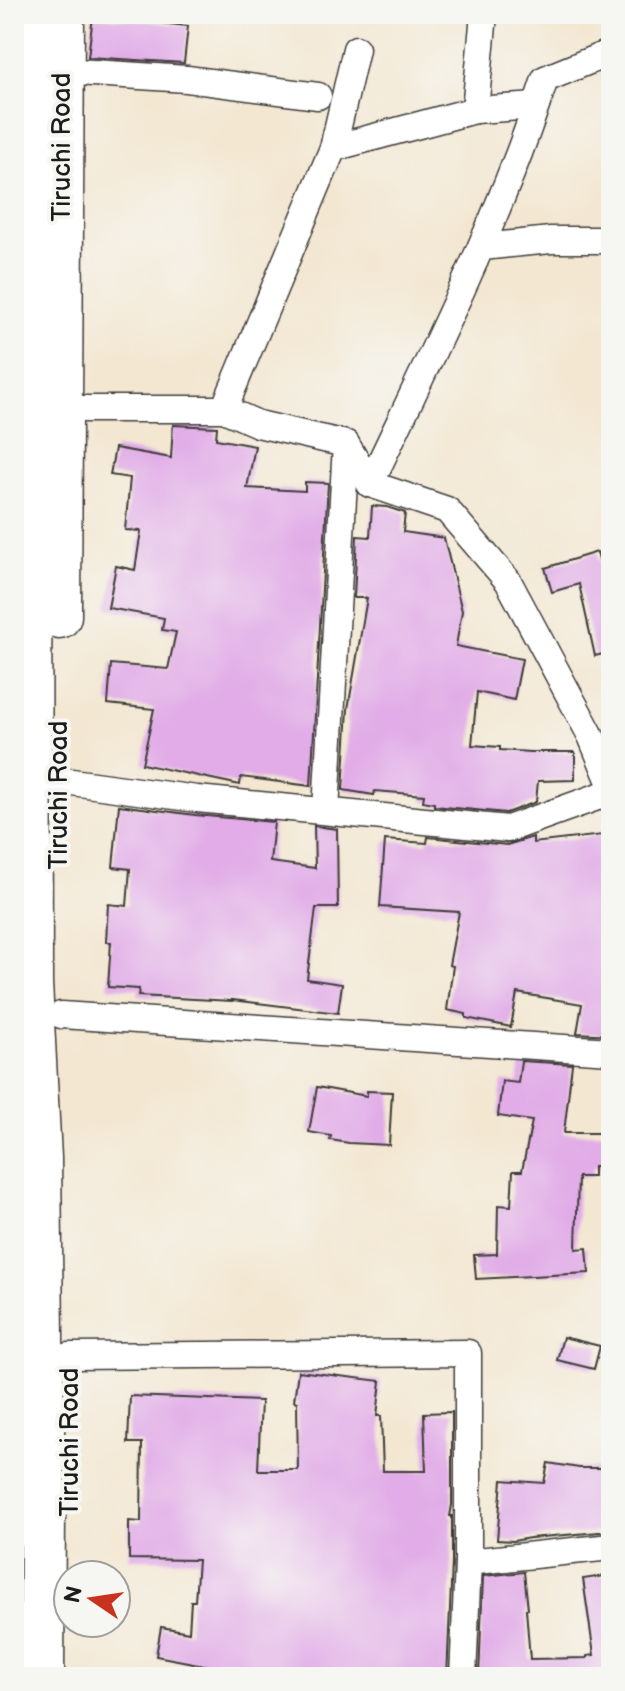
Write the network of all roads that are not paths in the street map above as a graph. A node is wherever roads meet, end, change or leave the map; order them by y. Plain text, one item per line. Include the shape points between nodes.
1 (28, 14) edge
2 (62, 14) edge
3 (484, 14) edge
4 (356, 49) dead end
5 (611, 52) edge
6 (61, 71) junction
7 (318, 96) dead end
8 (536, 106) junction
9 (475, 110) junction
10 (333, 148) junction
11 (611, 240) edge
12 (482, 247) junction
13 (45, 409) junction
14 (224, 409) junction
15 (346, 444) junction
16 (370, 484) junction
17 (57, 780) junction
18 (611, 784) edge
19 (611, 792) edge
20 (326, 811) junction
21 (61, 1015) junction
22 (611, 1051) edge
23 (26, 1154) edge
24 (69, 1356) junction
25 (28, 1435) edge
26 (611, 1547) edge
27 (70, 1559) edge
28 (468, 1562) junction
29 (70, 1639) edge
30 (42, 1677) edge
31 (70, 1677) edge
32 (463, 1677) edge

1 - 13 highway, Tiruchi Road
2 - 6 highway, Tiruchi Road
3 - 9 street
4 - 10 street
5 - 8 street via 545,79
6 - 7 street via 187,79
6 - 13 highway, Tiruchi Road
8 - 9 street
8 - 12 street
9 - 10 street
10 - 14 street
11 - 12 street
12 - 16 street
13 - 14 street
13 - 17 highway, Tiruchi Road
13 - 23 highway, Tiruchi Road
14 - 15 street via 258,424
15 - 16 street
15 - 20 street
16 - 18 street via 447,510 508,581
17 - 20 street
17 - 21 highway, Tiruchi Road
19 - 20 street via 508,829
21 - 22 street
21 - 24 highway, Tiruchi Road
23 - 25 highway, Tiruchi Road
24 - 27 highway, Tiruchi Road
24 - 28 street via 468,1353
25 - 30 highway, Tiruchi Road
26 - 28 street
28 - 32 street
29 - 31 highway

